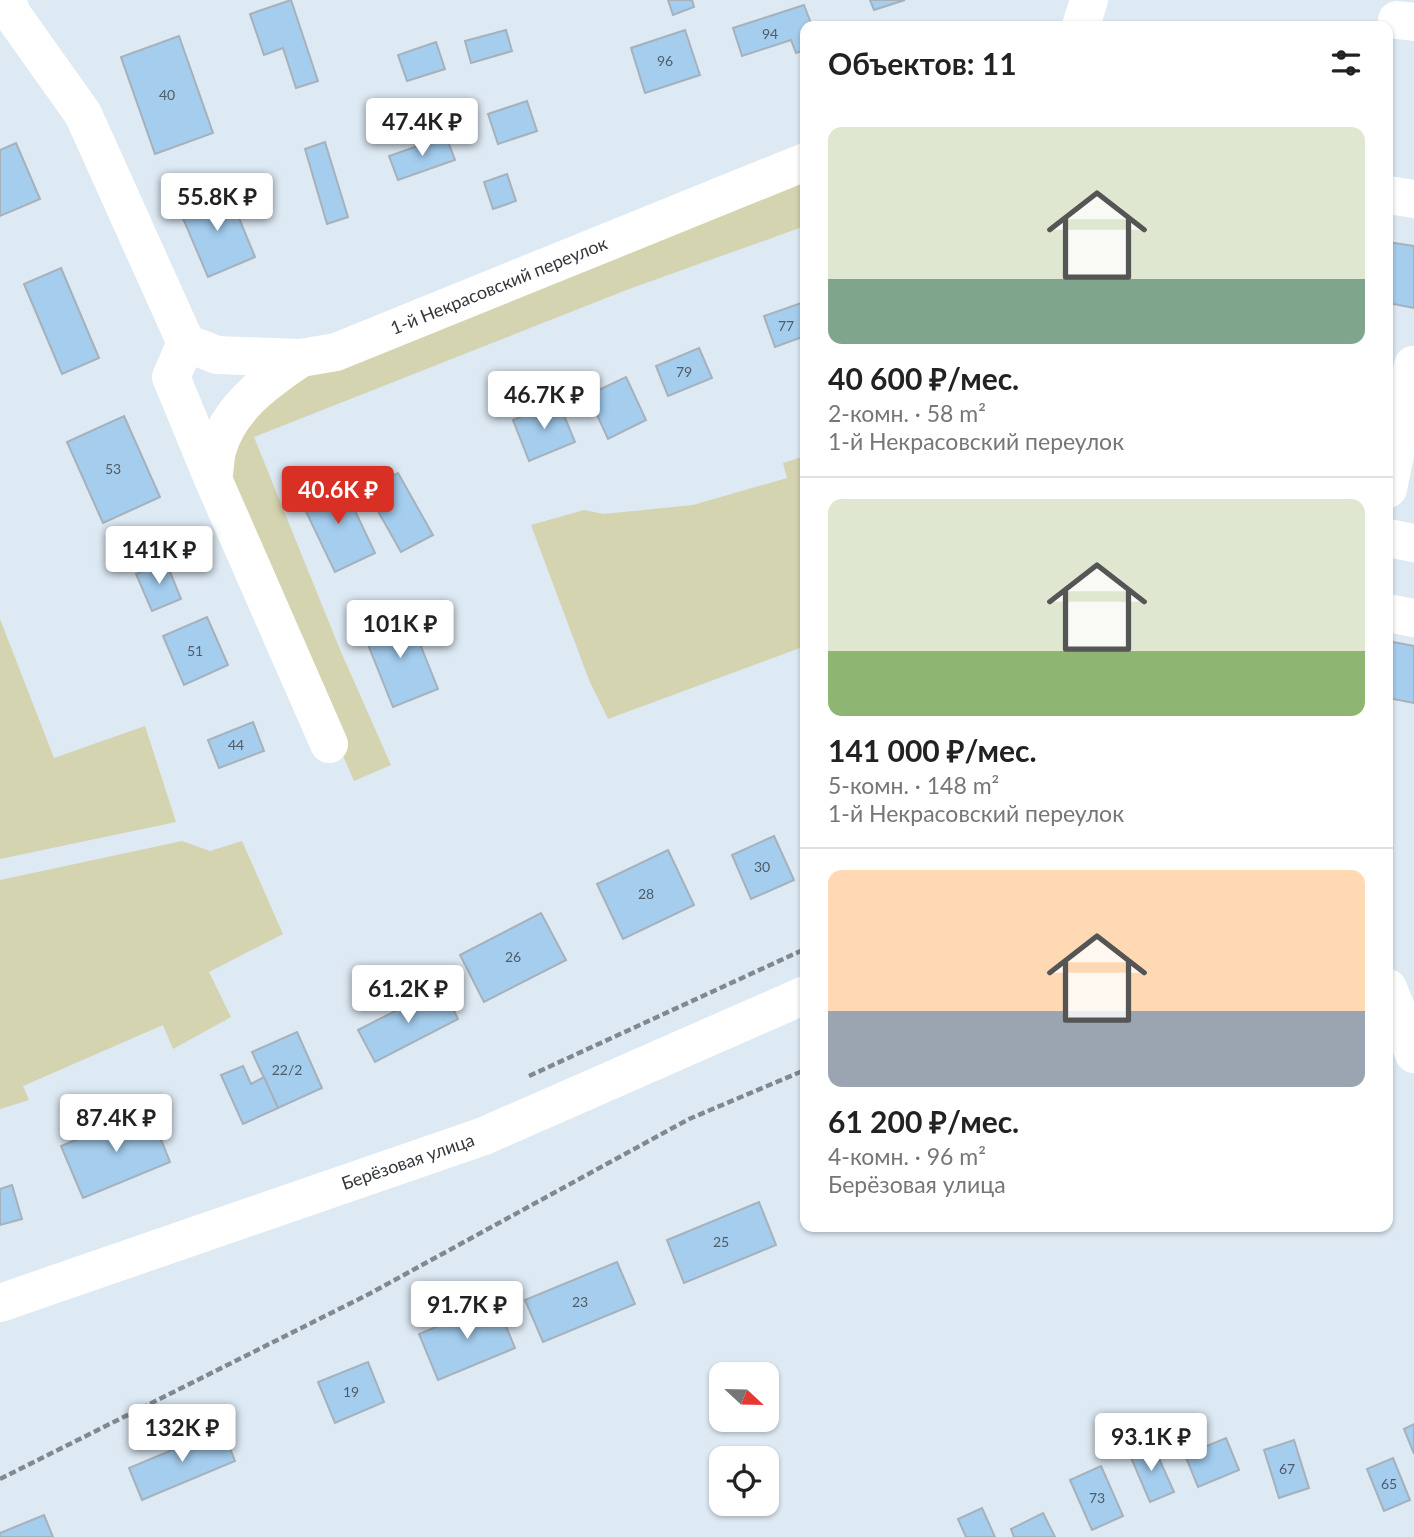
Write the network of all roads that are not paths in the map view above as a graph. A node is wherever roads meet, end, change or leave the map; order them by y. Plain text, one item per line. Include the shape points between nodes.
1 (7, 0) edge
2 (1089, 0) edge
3 (1083, 21) edge
4 (800, 164) edge
5 (1393, 196) edge
6 (1414, 199) edge
7 (186, 343) junction
8 (301, 358) junction
9 (1393, 360) edge
10 (1414, 365) edge
11 (1393, 465) edge
12 (213, 479) junction
13 (1393, 539) edge
14 (1414, 543) edge
15 (1393, 614) edge
16 (1414, 618) edge
17 (329, 744) dead end
18 (800, 997) edge
19 (1393, 999) edge
20 (1410, 1036) edge
21 (0, 1303) edge

1 - 7 street via 12,14 83,114
2 - 3 street
4 - 8 street, 1-й Некрасовский переулок via 336,352
5 - 6 street
7 - 8 street, 1-й Некрасовский переулок via 217,355
7 - 12 street via 171,377
8 - 12 street via 250,397 229,423
9 - 10 street
10 - 11 street
12 - 17 street
13 - 14 street
15 - 16 street
18 - 21 street, Берёзовая улица via 484,1136
19 - 20 street

